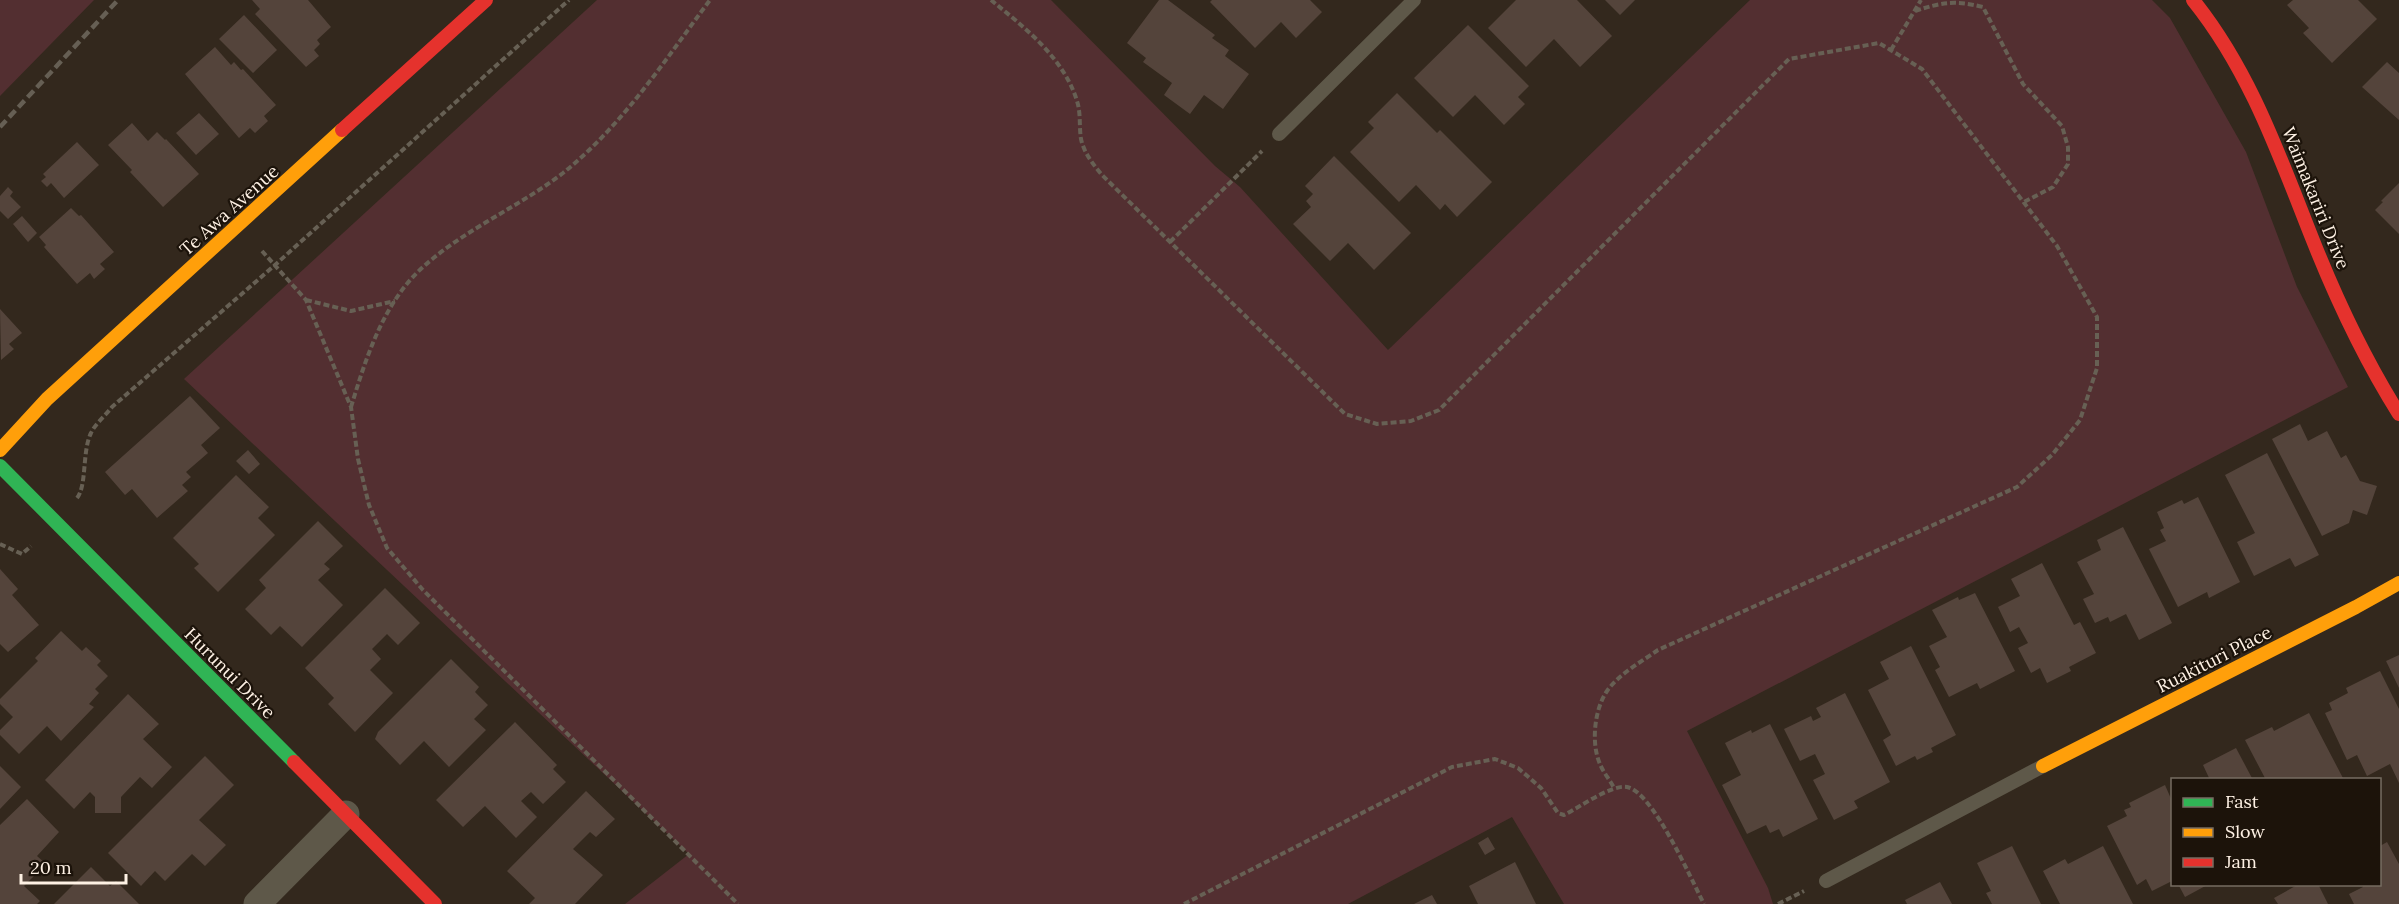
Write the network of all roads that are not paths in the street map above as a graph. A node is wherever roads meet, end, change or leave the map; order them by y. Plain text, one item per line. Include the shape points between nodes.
1 (486, 0) edge
2 (1414, 0) edge
3 (2193, 0) edge
4 (1279, 134) road end
5 (2399, 414) edge
6 (0, 450) edge
7 (0, 466) edge
8 (2399, 583) edge
9 (2043, 766) joint
10 (346, 814) junction
11 (1826, 880) dead end
12 (257, 904) edge
13 (435, 904) edge

1 - 6 street, Te Awa Avenue via 47,399
2 - 4 lane
3 - 5 street, Waimakariri Drive via 2241,71 2271,134 2342,310
7 - 10 street, Hurunui Drive
8 - 9 street, Ruakituri Place
9 - 11 lane
10 - 12 street
10 - 13 street, Hurunui Drive

